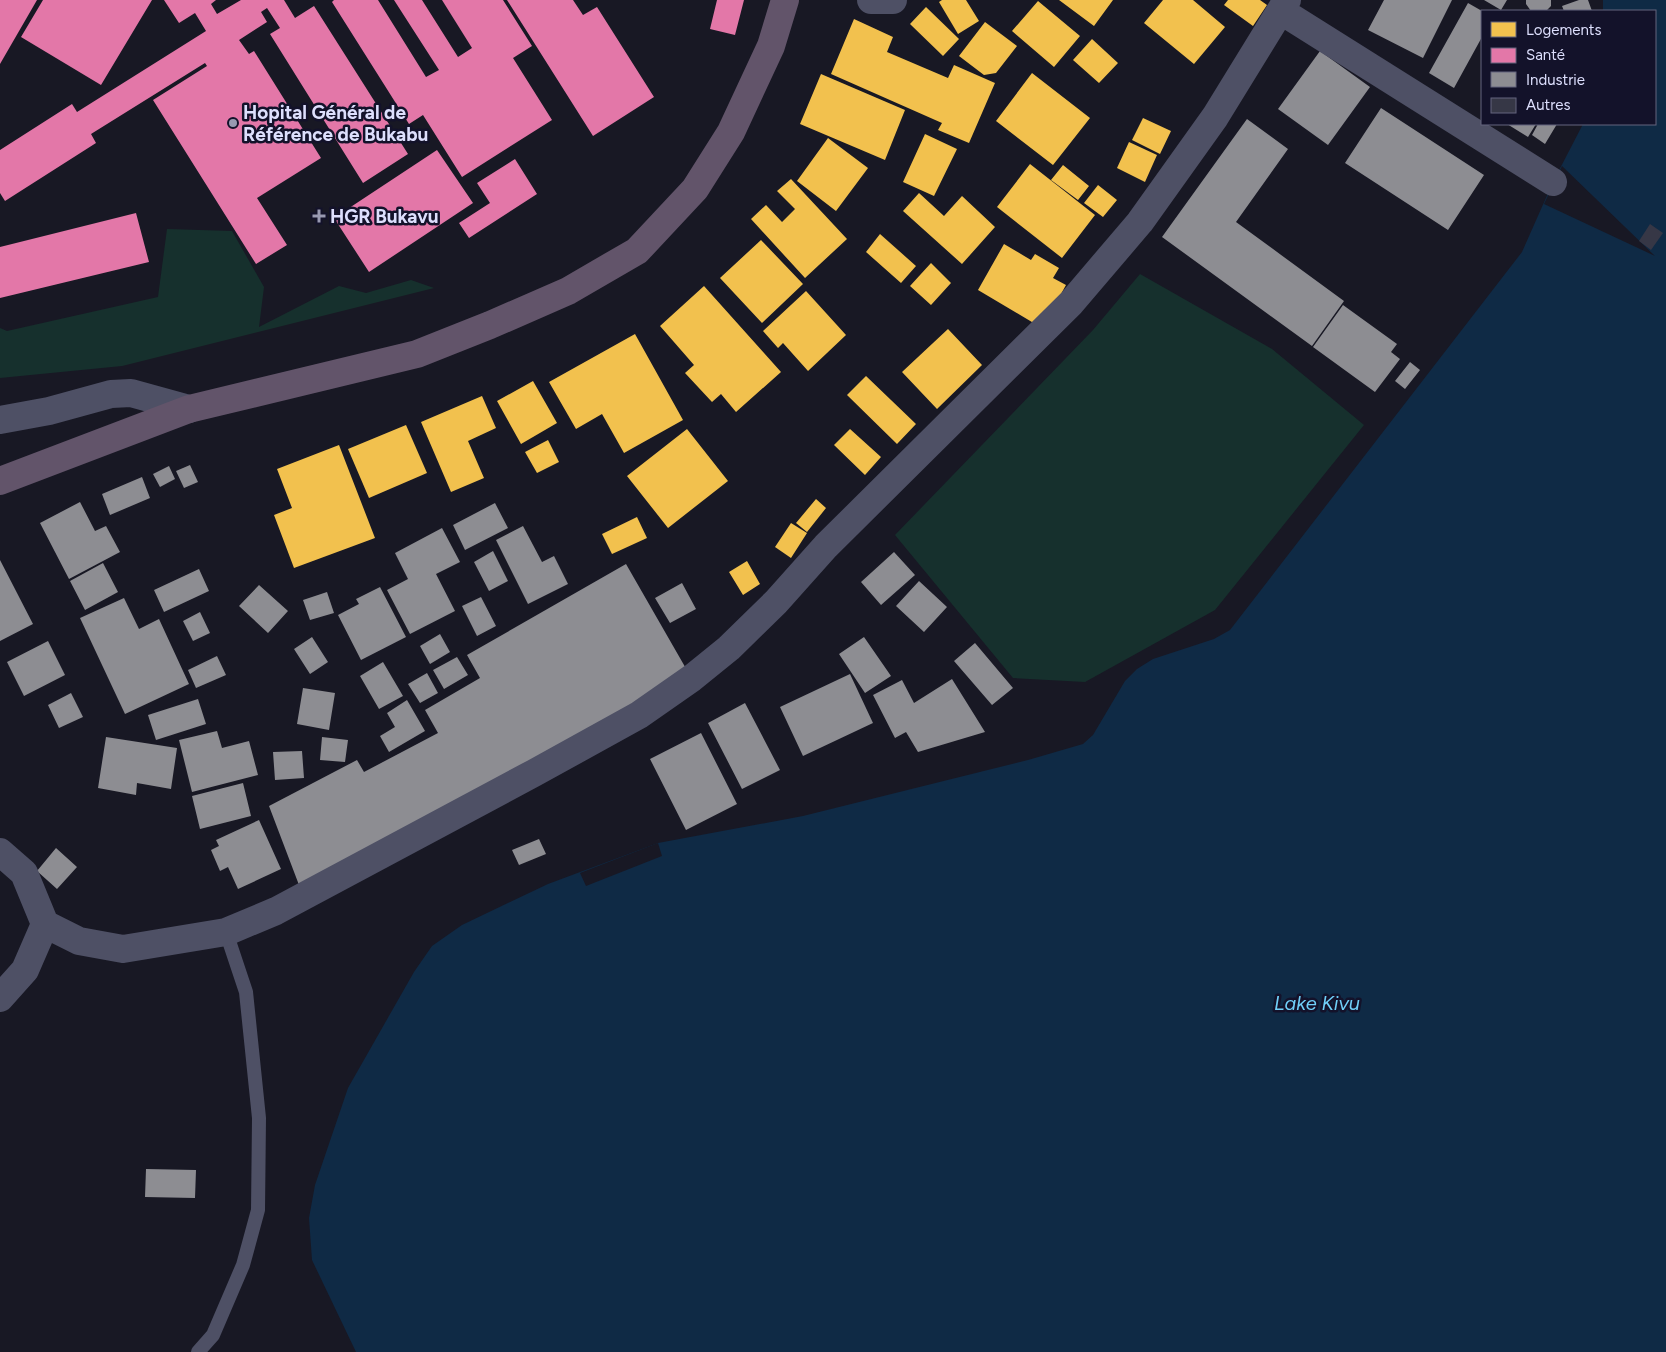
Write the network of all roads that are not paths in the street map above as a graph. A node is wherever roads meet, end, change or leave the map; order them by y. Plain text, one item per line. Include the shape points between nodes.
1 (785, 0) edge
2 (871, 0) edge
3 (893, 0) edge
4 (1284, 6) edge
5 (1553, 182) dead end
6 (189, 409) junction
7 (0, 420) edge
8 (1, 480) edge
9 (0, 852) edge
10 (45, 924) junction
11 (226, 932) junction
12 (0, 998) edge
13 (198, 1352) edge

1 - 6 highway via 770,46 731,132 695,189 637,251 568,291 416,354
2 - 3 street
4 - 5 street
4 - 11 street via 1215,117 1140,222 1071,303 826,546 729,648 639,715 276,911
6 - 7 street via 131,393 111,394
6 - 8 highway
9 - 10 street via 24,873
10 - 11 street via 79,941 123,949
10 - 12 street via 25,970
11 - 13 lane via 246,992 260,1118 258,1210 244,1264 213,1336

